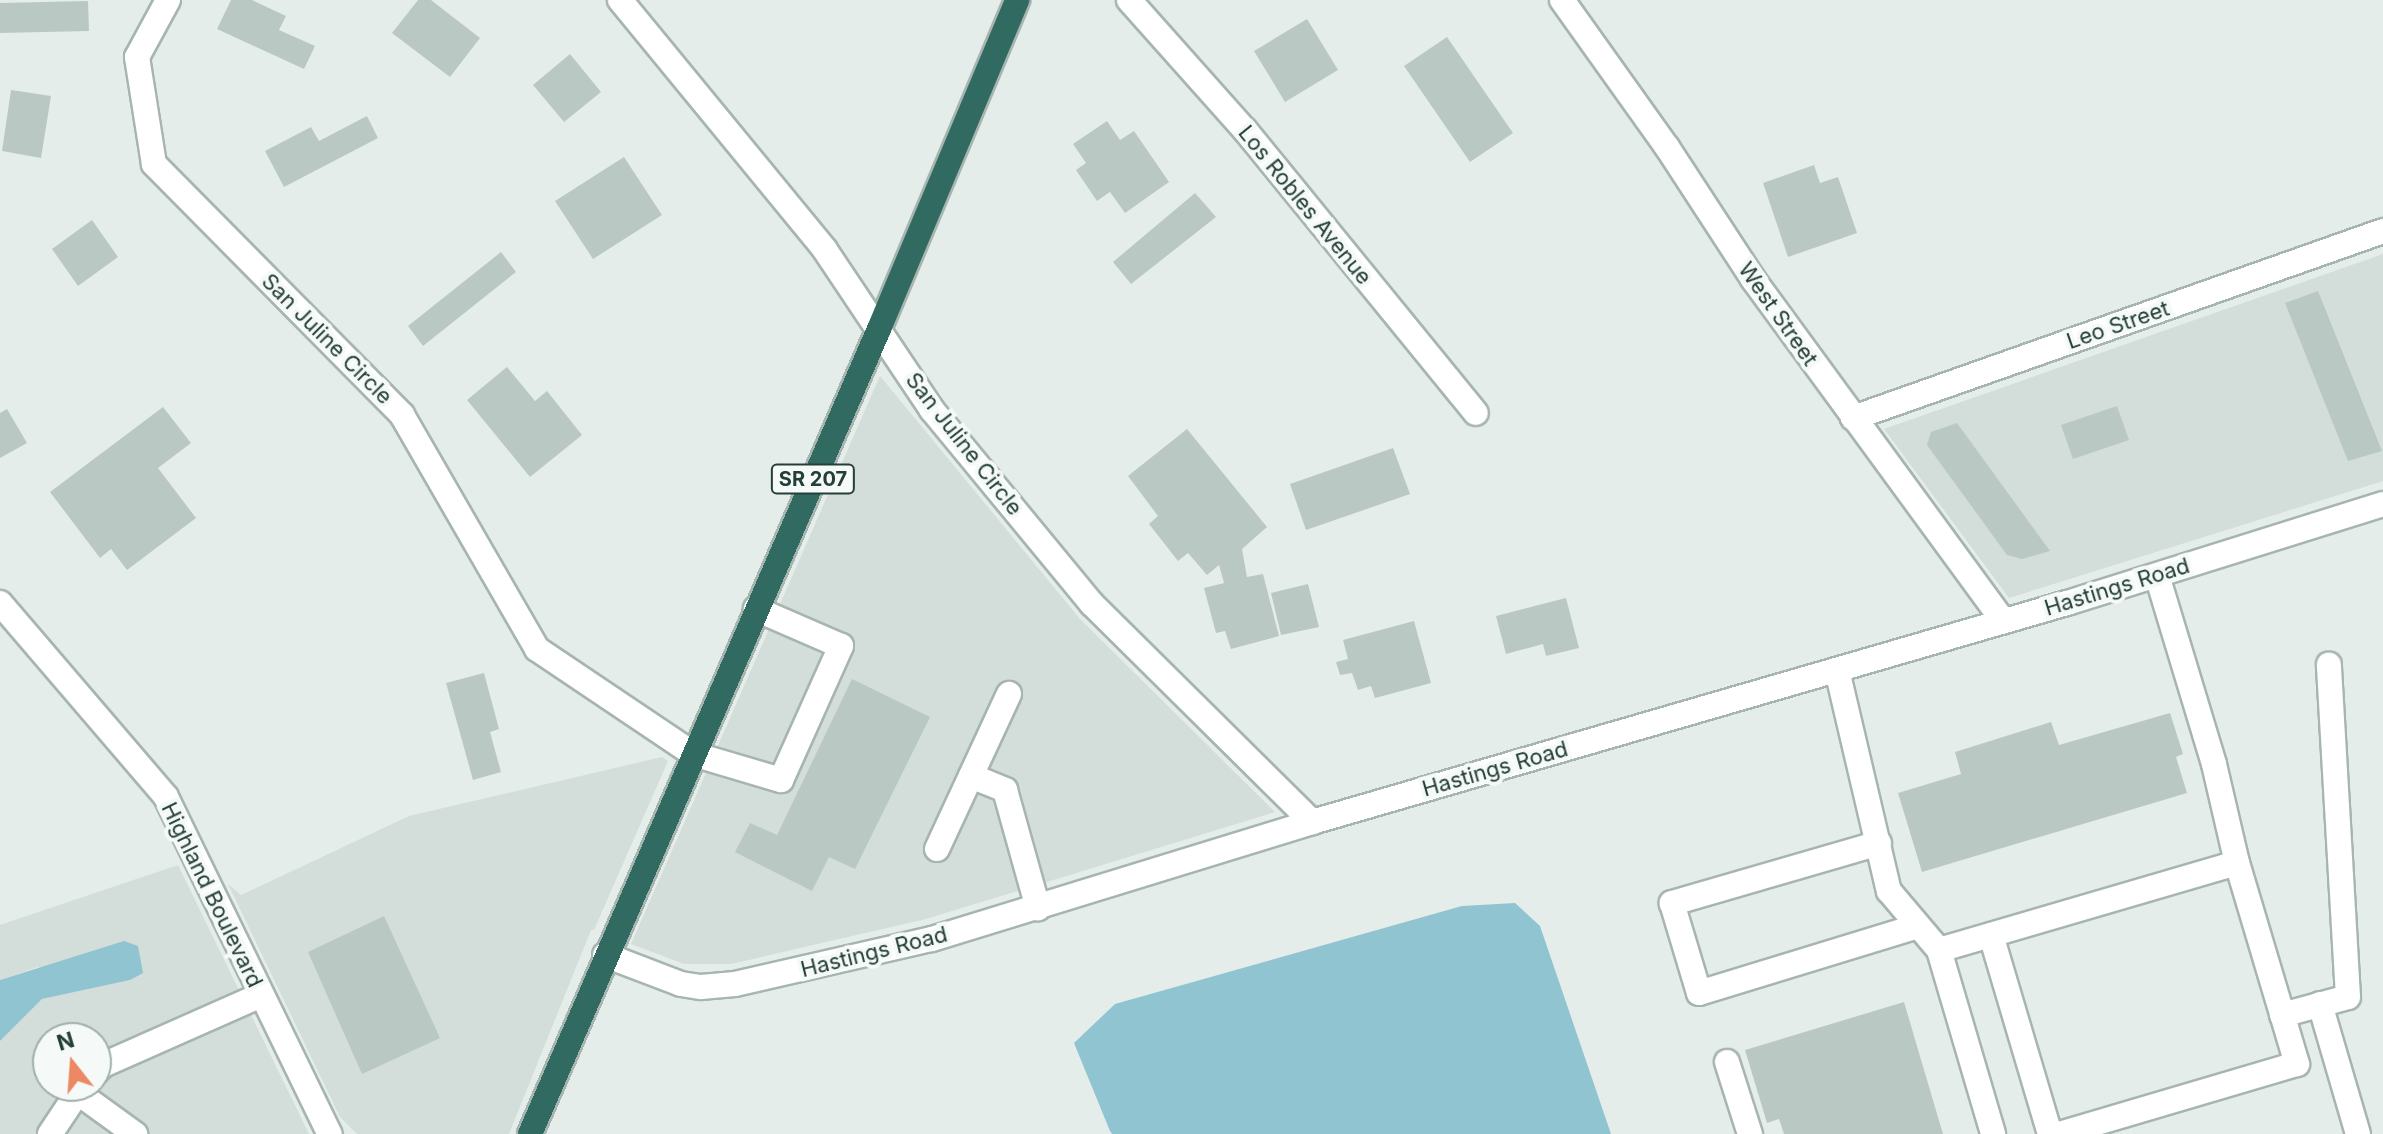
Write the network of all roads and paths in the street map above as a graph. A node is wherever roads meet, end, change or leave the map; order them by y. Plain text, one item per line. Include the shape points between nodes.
1 (168, 0) edge
2 (620, 0) edge
3 (1017, 0) edge
4 (1129, 0) edge
5 (1562, 0) edge
6 (2383, 231) edge
7 (879, 329) junction
8 (1476, 413) dead end
9 (1853, 418) junction
10 (2383, 504) edge
11 (2157, 575) junction
12 (756, 609) junction
13 (5, 615) edge
14 (2003, 621) junction
15 (2329, 665) dead end
16 (1837, 670) junction
17 (1009, 694) dead end
18 (693, 754) junction
19 (971, 776) junction
20 (1312, 822) junction
21 (1879, 843) junction
22 (937, 849) dead end
23 (2237, 863) junction
24 (1038, 908) junction
25 (1918, 926) junction
26 (1991, 935) junction
27 (1939, 950) junction
28 (605, 955) junction
29 (261, 995) junction
30 (2320, 1004) junction
31 (2282, 1015) junction
32 (112, 1061) edge
33 (1727, 1062) dead end
34 (71, 1102) edge
35 (96, 1102) edge
36 (50, 1134) edge
37 (135, 1134) edge
38 (330, 1134) edge
39 (530, 1134) edge
40 (1750, 1134) edge
41 (1993, 1134) edge
42 (2050, 1134) edge
43 (2059, 1134) edge
44 (2358, 1134) edge

1 - 18 street, San Juline Circle via 137,57 154,164 402,415 537,649
2 - 7 street, San Juline Circle via 825,250
3 - 7 highway, SR 207
4 - 8 street, Los Robles Avenue via 1245,130
5 - 9 street, West Street
6 - 9 street, Leo Street
7 - 12 highway, SR 207
7 - 20 street, San Juline Circle via 932,410 1092,604
9 - 14 street, West Street
10 - 11 street, Hastings Road
11 - 14 street, Hastings Road
11 - 23 street via 2214,764
12 - 18 highway, SR 207
12 - 18 street, San Juline Circle via 841,646 781,780
13 - 29 street, Highland Boulevard via 166,797
14 - 16 street, Hastings Road
15 - 30 street via 2348,997
16 - 20 street, Hastings Road
16 - 21 street
17 - 19 street
18 - 28 highway, SR 207
19 - 22 street
19 - 24 street via 1005,790
20 - 24 street, Hastings Road
21 - 25 street via 1889,891
21 - 25 street via 1672,903 1699,993
23 - 26 street
23 - 31 street
24 - 28 street, Hastings Road via 932,939 735,984 681,984
25 - 27 street
26 - 27 street
26 - 42 street
27 - 41 street
28 - 39 highway, SR 207
29 - 32 street
29 - 38 street, Highland Boulevard
30 - 31 street
30 - 44 street
31 - 43 street via 2297,1064
33 - 40 street
34 - 36 street
35 - 37 street

